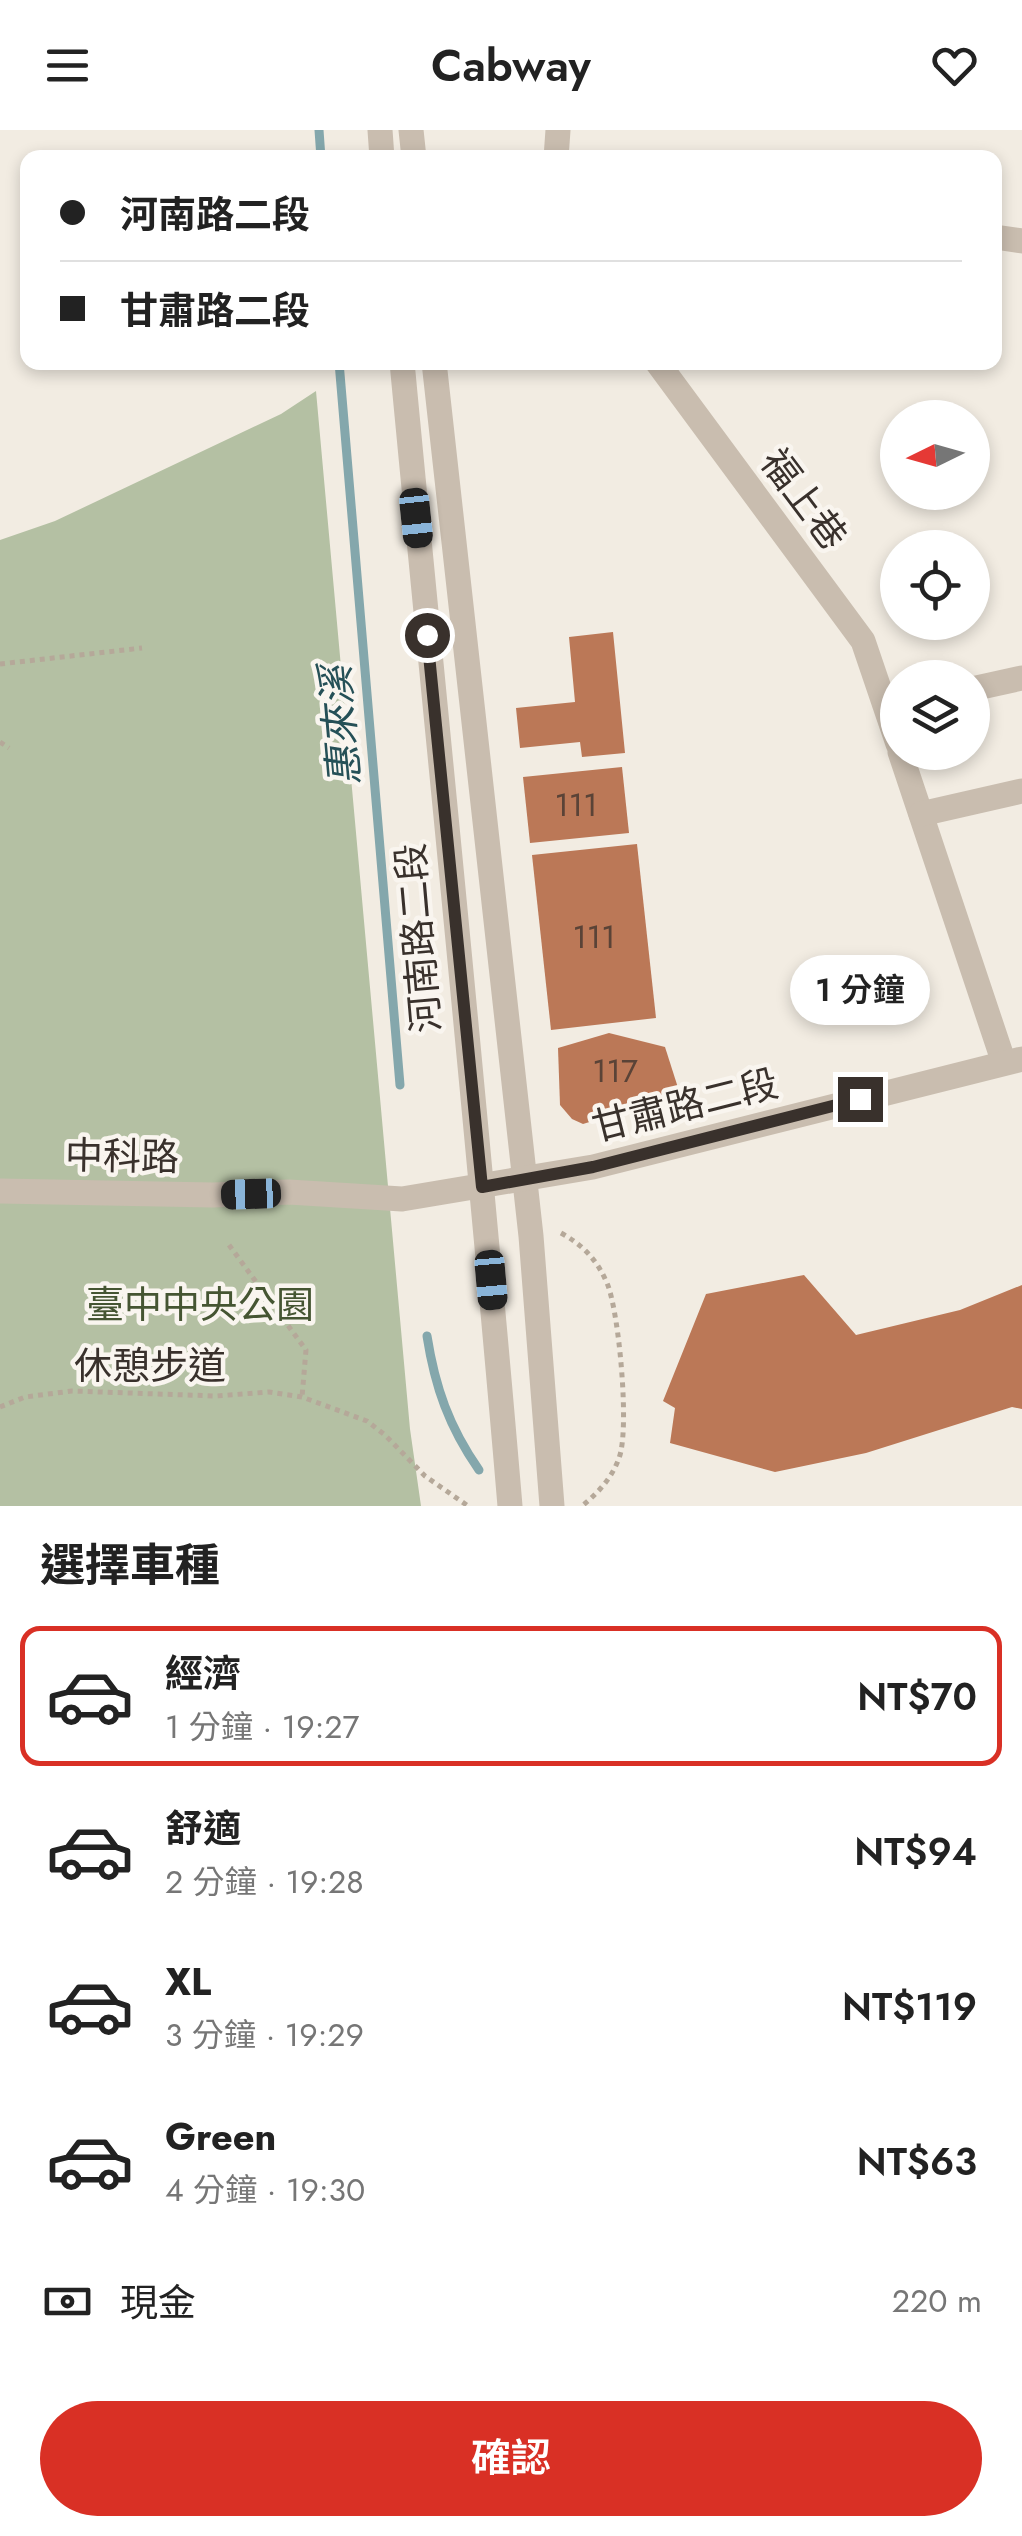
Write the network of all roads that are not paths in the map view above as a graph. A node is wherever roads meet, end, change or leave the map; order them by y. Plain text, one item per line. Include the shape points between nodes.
1 (403, 370) edge
2 (435, 370) edge
3 (662, 370) edge
4 (1022, 678) edge
5 (880, 680) edge
6 (990, 685) edge
7 (906, 770) edge
8 (1022, 792) edge
9 (921, 814) junction
10 (1013, 1061) edge
11 (524, 1181) junction
12 (482, 1187) junction
13 (0, 1191) edge
14 (510, 1506) edge
15 (552, 1506) edge

1 - 12 street, 河南路二段
2 - 11 street, 河南路二段
3 - 5 street, 福上巷 via 864,641
4 - 6 street
7 - 9 street
8 - 9 street
9 - 10 street
10 - 11 street, 甘肅路二段
11 - 12 street, 甘肅路二段
11 - 15 street, 河南路二段
12 - 13 street, 中科路 via 402,1199
12 - 14 street, 河南路二段

